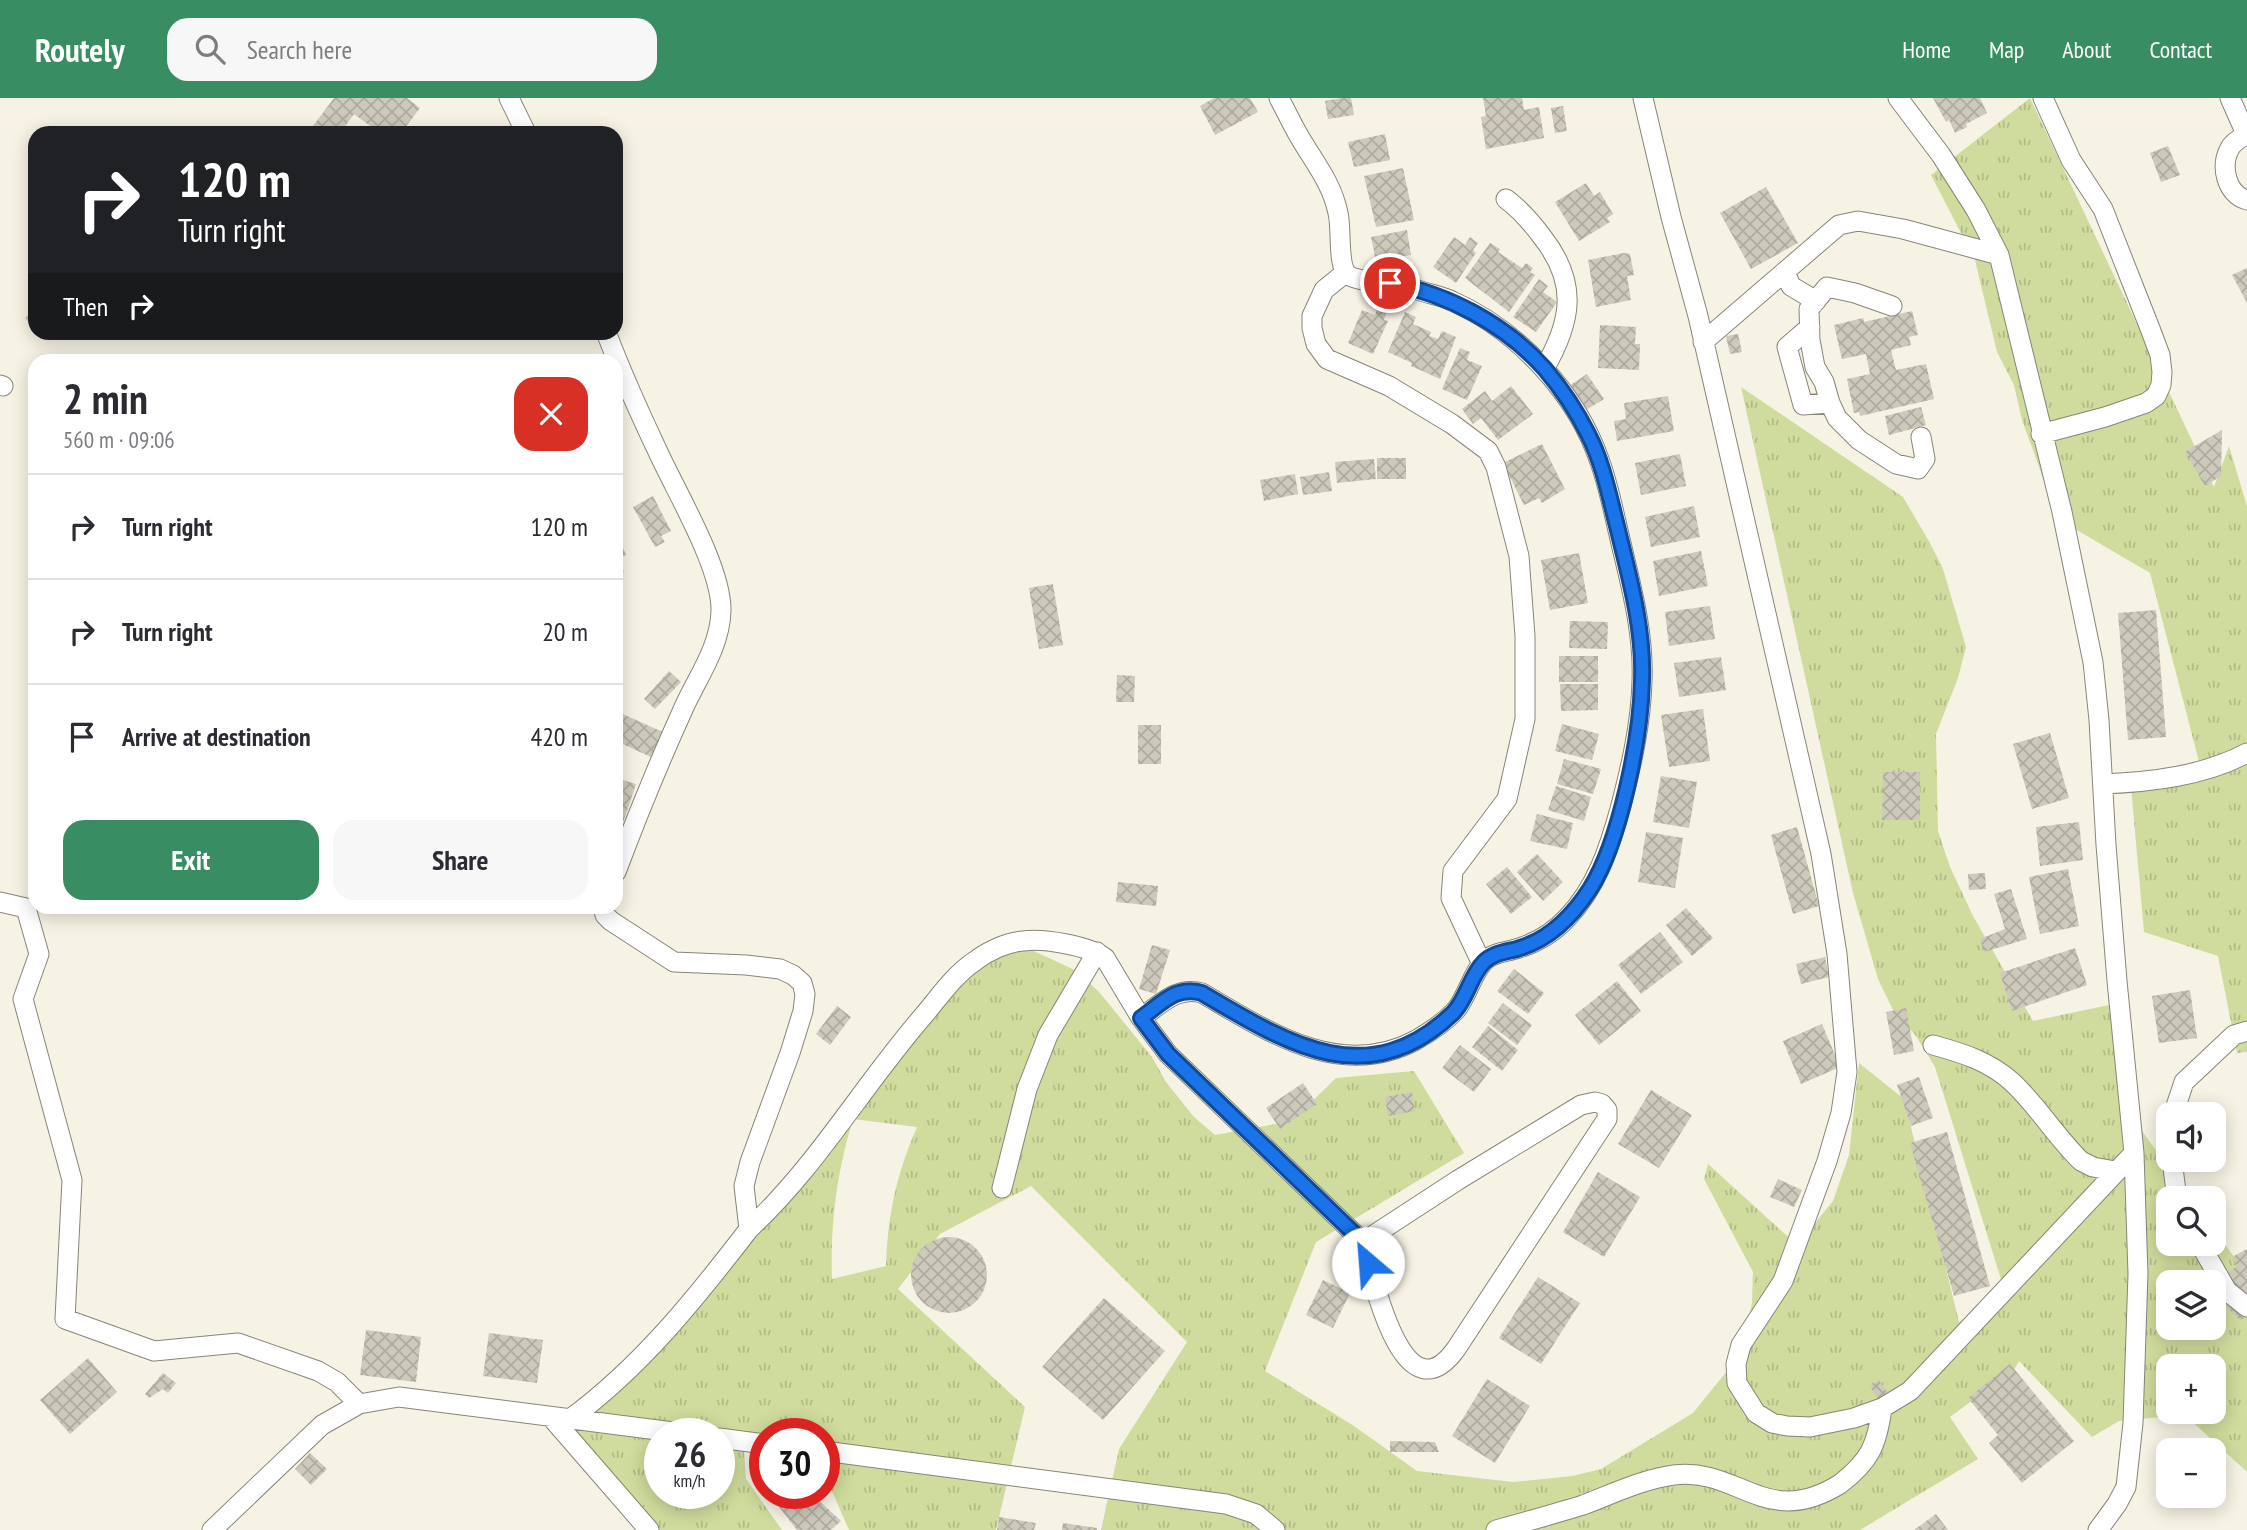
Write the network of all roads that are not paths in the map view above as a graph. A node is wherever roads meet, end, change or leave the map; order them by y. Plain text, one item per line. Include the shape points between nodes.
1 (509, 98) edge
2 (1279, 98) edge
3 (1643, 98) edge
4 (1898, 98) edge
5 (2043, 98) edge
6 (2230, 98) edge
7 (523, 126) edge
8 (2246, 134) edge
9 (1506, 199) dead end
10 (2247, 200) edge
11 (1999, 255) junction
12 (1785, 272) junction
13 (1345, 273) junction
14 (1816, 301) junction
15 (1892, 306) dead end
16 (1703, 342) junction
17 (1544, 369) junction
18 (623, 371) edge
19 (2042, 434) junction
20 (1921, 437) dead end
21 (2247, 753) edge
22 (2103, 784) junction
23 (623, 854) edge
24 (0, 902) edge
25 (605, 914) edge
26 (1097, 952) junction
27 (1482, 964) junction
28 (1141, 1018) junction
29 (2247, 1031) edge
30 (1933, 1045) dead end
31 (2177, 1102) edge
32 (2134, 1153) junction
33 (2115, 1171) junction
34 (1002, 1188) dead end
35 (749, 1229) junction
36 (1363, 1242) junction
37 (2207, 1256) edge
38 (2247, 1307) edge
39 (359, 1404) junction
40 (1882, 1408) junction
41 (560, 1418) junction
42 (644, 1428) edge
43 (840, 1453) edge
44 (212, 1530) edge
45 (649, 1530) edge
46 (1275, 1530) edge
47 (1496, 1530) edge
48 (2098, 1530) edge

1 - 7 street
2 - 13 street via 1336,200
3 - 16 street
4 - 11 street via 1941,155
5 - 19 street via 2071,160 2103,209 2160,355 2162,372 2161,385 2146,403
6 - 8 street
8 - 10 street via 2231,146 2224,165 2228,184
9 - 17 street via 1523,212 1557,256 1567,284 1566,315 1557,347
11 - 12 street via 1858,220 1839,225
11 - 19 street
12 - 14 street via 1791,286
12 - 16 street
13 - 17 street via 1450,300 1474,312
13 - 27 street via 1324,290 1312,316 1316,344 1327,359 1389,386 1488,451 1519,556 1525,719 1507,799 1453,871 1451,898
14 - 15 street via 1827,287
14 - 20 street via 1809,309 1815,368 1837,418 1859,440 1896,464 1918,468 1924,459
16 - 40 street via 1821,854 1838,954 1847,1072 1827,1161 1783,1281 1741,1345 1737,1383 1756,1413 1787,1426 1810,1427
17 - 27 street via 1588,433 1600,462 1636,607 1643,679 1639,718 1617,819 1590,889 1544,939 1491,956
18 - 23 street via 686,508 720,593 721,614 714,644
19 - 22 street via 2093,662
21 - 22 street via 2177,775
22 - 32 street
24 - 39 street via 26,908 39,954 23,999 72,1180 65,1319 154,1351 238,1343 318,1371
25 - 35 street via 674,962 780,969 802,983 803,1011 744,1186
26 - 28 street
26 - 34 street via 1048,1035 1027,1088
26 - 35 street via 1026,940 1009,943 963,970 898,1045 794,1185
27 - 28 street via 1456,1010 1431,1031 1402,1048 1371,1055 1311,1050 1191,989 1180,991
28 - 36 street via 1168,1054
29 - 31 street via 2234,1035 2184,1082
30 - 33 street via 1988,1065 2013,1083 2081,1161
32 - 33 street
32 - 48 street via 2138,1274 2133,1423 2126,1487
33 - 40 street via 1910,1391
35 - 41 street via 712,1278 625,1375
36 - 36 street via 1398,1348 1420,1366 1430,1370 1443,1366 1604,1125 1607,1110 1595,1102 1581,1105
37 - 38 street via 2227,1291
39 - 41 street via 399,1397
39 - 44 street via 323,1425
40 - 47 street via 1878,1439 1858,1470 1805,1503 1782,1505 1705,1478 1675,1475
41 - 42 street
41 - 45 street
43 - 46 street via 1226,1504 1256,1514

